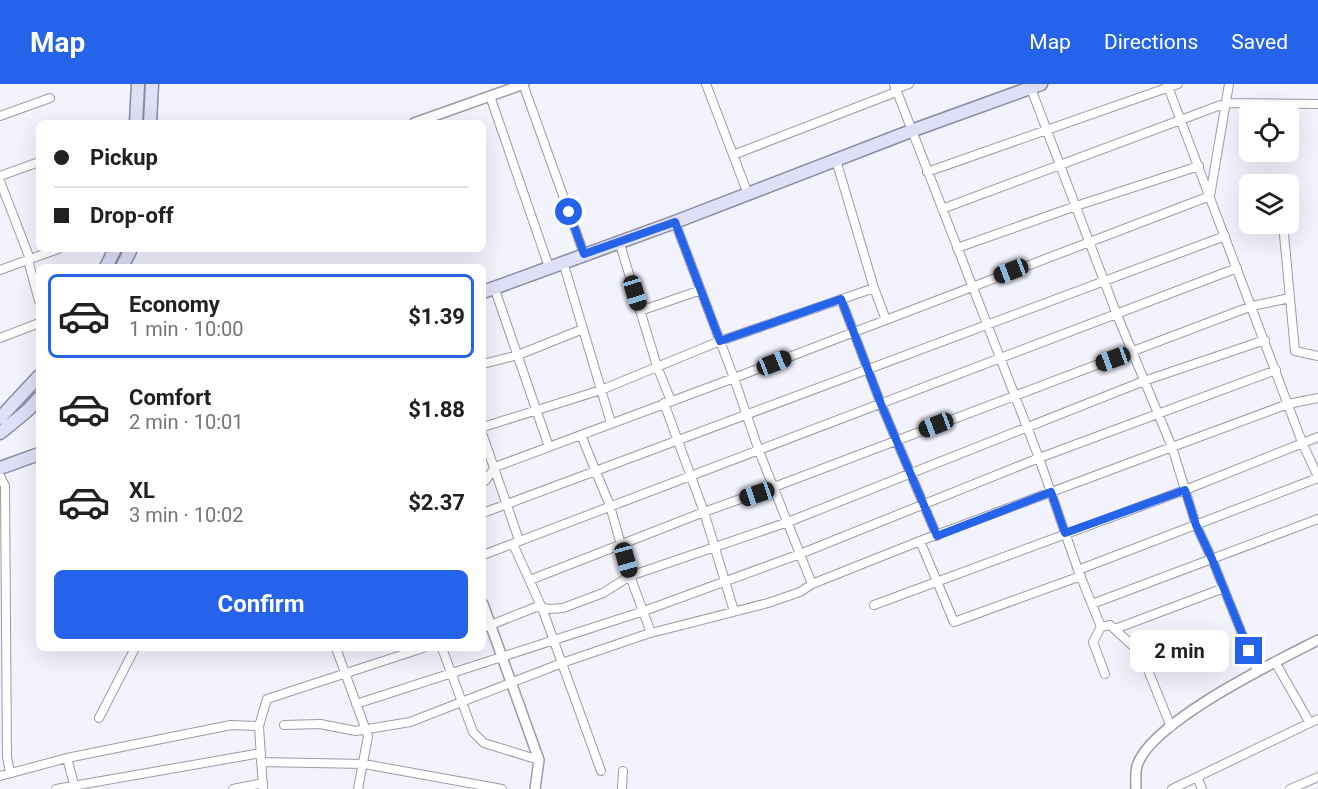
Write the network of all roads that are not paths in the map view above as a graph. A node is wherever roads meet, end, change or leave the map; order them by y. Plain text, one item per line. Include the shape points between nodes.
1 (138, 84) edge
2 (152, 84) edge
3 (523, 84) edge
4 (706, 84) edge
5 (909, 84) edge
6 (1178, 84) edge
7 (1229, 84) edge
8 (1033, 85) edge
9 (1168, 85) edge
10 (895, 88) edge
11 (494, 91) edge
12 (50, 98) dead end
13 (1226, 103) junction
14 (1318, 104) edge
15 (0, 116) edge
16 (1181, 118) junction
17 (136, 120) edge
18 (150, 120) edge
19 (422, 120) edge
20 (1046, 129) junction
21 (911, 131) junction
22 (733, 155) junction
23 (836, 160) junction
24 (36, 163) edge
25 (1060, 165) junction
26 (1199, 166) junction
27 (927, 172) junction
28 (0, 176) edge
29 (0, 181) edge
30 (748, 194) junction
31 (1210, 195) junction
32 (1076, 206) junction
33 (942, 209) junction
34 (675, 222) junction
35 (1284, 234) edge
36 (1225, 236) junction
37 (1089, 240) junction
38 (619, 241) junction
39 (957, 248) junction
40 (49, 252) edge
41 (584, 254) junction
42 (29, 259) junction
43 (563, 262) junction
44 (549, 267) junction
45 (1237, 268) junction
46 (0, 270) edge
47 (1105, 281) junction
48 (972, 286) junction
49 (36, 288) edge
50 (874, 288) junction
51 (489, 290) edge
52 (701, 290) junction
53 (1290, 298) junction
54 (841, 299) junction
55 (1252, 306) junction
56 (640, 311) junction
57 (1117, 315) junction
58 (886, 320) junction
59 (36, 324) edge
60 (987, 325) junction
61 (583, 329) junction
62 (854, 332) junction
63 (0, 338) edge
64 (1265, 340) junction
65 (720, 341) junction
66 (1133, 352) junction
67 (518, 355) junction
68 (1318, 356) edge
69 (999, 358) junction
70 (486, 363) edge
71 (657, 366) junction
72 (868, 370) junction
73 (1276, 370) junction
74 (734, 378) junction
75 (36, 379) edge
76 (1144, 381) junction
77 (601, 390) junction
78 (1015, 396) junction
79 (1318, 398) edge
80 (36, 401) edge
81 (667, 402) junction
82 (881, 404) junction
83 (1288, 404) junction
84 (536, 410) junction
85 (1157, 413) junction
86 (747, 414) junction
87 (0, 418) edge
88 (611, 423) junction
89 (486, 426) edge
90 (1027, 427) junction
91 (0, 433) edge
92 (581, 435) junction
93 (1318, 437) edge
94 (897, 440) junction
95 (679, 441) junction
96 (1302, 442) junction
97 (549, 447) junction
98 (1172, 447) junction
99 (486, 448) edge
100 (759, 451) junction
101 (36, 455) edge
102 (1039, 458) junction
103 (495, 467) junction
104 (0, 468) edge
105 (596, 471) junction
106 (911, 473) junction
107 (692, 475) junction
108 (0, 476) edge
109 (1318, 478) edge
110 (486, 480) edge
111 (774, 487) junction
112 (1185, 490) junction
113 (1051, 492) junction
114 (924, 503) junction
115 (507, 505) junction
116 (610, 506) junction
117 (486, 512) edge
118 (704, 512) junction
119 (1318, 519) edge
120 (788, 522) junction
121 (1196, 525) junction
122 (1065, 533) junction
123 (937, 536) junction
124 (920, 540) junction
125 (516, 542) junction
126 (621, 544) junction
127 (716, 548) junction
128 (486, 554) edge
129 (800, 554) junction
130 (1212, 559) junction
131 (1079, 573) junction
132 (630, 576) junction
133 (530, 580) junction
134 (726, 581) junction
135 (938, 582) junction
136 (812, 584) junction
137 (1224, 588) junction
138 (1092, 604) junction
139 (874, 605) dead end
140 (542, 608) junction
141 (644, 611) junction
142 (734, 611) junction
143 (3, 624) edge
144 (487, 626) edge
145 (1101, 627) junction
146 (1115, 629) junction
147 (651, 633) junction
148 (554, 639) junction
149 (1318, 640) edge
150 (133, 651) edge
151 (337, 651) edge
152 (414, 651) edge
153 (443, 651) edge
154 (502, 657) junction
155 (1275, 662) junction
156 (562, 663) junction
157 (1257, 671) junction
158 (345, 673) junction
159 (451, 673) junction
160 (1105, 674) dead end
161 (512, 683) junction
162 (3, 688) edge
163 (462, 702) junction
164 (356, 704) junction
165 (99, 718) dead end
166 (1318, 719) edge
167 (1310, 723) junction
168 (284, 724) dead end
169 (259, 726) junction
170 (1171, 726) junction
171 (366, 731) junction
172 (4, 737) edge
173 (261, 757) junction
174 (67, 758) junction
175 (539, 760) junction
176 (364, 764) junction
177 (601, 771) dead end
178 (623, 771) dead end
179 (10, 773) junction
180 (0, 776) edge
181 (1197, 777) junction
182 (1318, 777) edge
183 (263, 786) edge
184 (75, 787) edge
185 (56, 789) edge
186 (233, 789) edge
187 (358, 789) edge
188 (502, 789) edge
189 (535, 789) edge
190 (622, 789) edge
191 (1136, 789) edge
192 (1172, 789) edge
193 (1202, 789) edge
194 (1290, 789) edge

1 - 17 main road
2 - 18 main road
3 - 11 street
3 - 41 street
4 - 22 street
5 - 10 street
6 - 9 street
7 - 13 street
8 - 20 street
8 - 21 main road
9 - 16 street
9 - 20 street
10 - 21 street
10 - 22 street
11 - 19 street
11 - 44 street
12 - 15 street
13 - 14 street
13 - 16 street
13 - 31 street
16 - 25 street
16 - 26 street
20 - 25 street
20 - 27 street
21 - 23 main road
21 - 27 street
22 - 30 street
23 - 30 main road
23 - 50 street
24 - 28 street
25 - 32 street
25 - 33 street
26 - 31 street
26 - 32 street
27 - 33 street
29 - 42 street
30 - 34 main road
31 - 36 street
31 - 37 street
32 - 37 street
32 - 39 street
33 - 39 street
34 - 38 main road
34 - 52 street
35 - 53 street
36 - 45 street
36 - 47 street
37 - 47 street
37 - 48 street
38 - 41 main road
38 - 56 street
39 - 48 street
40 - 42 street
41 - 43 main road
42 - 46 street
42 - 49 street
43 - 44 main road
43 - 61 street
44 - 51 main road
45 - 55 street
45 - 57 street
47 - 57 street
47 - 60 street
48 - 58 street
48 - 60 street
50 - 54 street
50 - 58 street
51 - 67 street
52 - 56 street
52 - 65 street
53 - 55 street
53 - 68 street via 1295,351
54 - 62 street
54 - 65 street
55 - 64 street
55 - 66 street
56 - 71 street
57 - 66 street
57 - 69 street
58 - 62 street
59 - 63 street
60 - 69 street
60 - 72 street
61 - 67 street
61 - 77 street
62 - 72 street
62 - 74 street
64 - 73 street
64 - 76 street
65 - 71 street
65 - 74 street
66 - 76 street
66 - 78 street
67 - 70 street
67 - 84 street
69 - 78 street
69 - 82 street
71 - 77 street
71 - 81 street
72 - 82 street
72 - 86 street
73 - 83 street
73 - 85 street
74 - 81 street
74 - 86 street
75 - 87 main road
76 - 85 street
76 - 90 street
77 - 84 street
77 - 88 street
78 - 90 street
78 - 94 street
79 - 83 street
80 - 91 main road
81 - 88 street
81 - 95 street
82 - 94 street
82 - 100 street
83 - 96 street
83 - 98 street
84 - 89 street
84 - 97 street
85 - 98 street
85 - 102 street
86 - 95 street
86 - 100 street
88 - 92 street
90 - 102 street
90 - 106 street
92 - 97 street
92 - 105 street
93 - 96 street
94 - 106 street
94 - 111 street
95 - 105 street
95 - 107 street
96 - 109 street
96 - 112 street
97 - 103 street
98 - 112 street
98 - 113 street
99 - 103 street
100 - 107 street
100 - 111 street
101 - 104 main road
102 - 113 street
102 - 114 street
103 - 110 street
103 - 115 street
105 - 115 street
105 - 116 street
106 - 114 street
106 - 120 street
107 - 116 street
107 - 118 street
108 - 143 street via 5,486
109 - 121 street
111 - 118 street
111 - 120 street
112 - 121 street
112 - 122 street
113 - 122 street
113 - 123 street
114 - 123 street
114 - 129 street
115 - 117 street
115 - 125 street
116 - 125 street
116 - 126 street
118 - 126 street
118 - 127 street
119 - 130 street
120 - 127 street
120 - 129 street
121 - 130 street
121 - 131 street
122 - 131 street
122 - 135 street
123 - 124 street
124 - 135 street
124 - 136 street
125 - 128 street
125 - 133 street
126 - 132 street
126 - 133 street
127 - 132 street
127 - 134 street
129 - 134 street
129 - 136 street
130 - 137 street
130 - 138 street
131 - 135 street via 954,622
131 - 138 street
132 - 140 street via 603,593 564,608
132 - 141 street
133 - 140 street
134 - 141 street
134 - 142 street
135 - 139 street
136 - 142 street via 800,592
137 - 146 street
137 - 157 street
138 - 145 street
140 - 144 street
140 - 148 street
141 - 147 street
141 - 148 street
142 - 147 street
143 - 162 street
144 - 154 street
145 - 146 street via 1110,625
145 - 160 street via 1093,642
146 - 170 street via 1134,647 1148,670
147 - 156 street
148 - 154 street
148 - 156 street
149 - 155 street
150 - 165 street
151 - 158 street
152 - 158 street
153 - 159 street
154 - 159 street
154 - 161 street
155 - 157 street
155 - 167 street
156 - 161 street
156 - 177 street
157 - 170 street
158 - 164 street
158 - 169 street via 267,699
159 - 163 street
159 - 164 street
161 - 163 street
161 - 175 street
162 - 172 street
163 - 171 street via 410,722
163 - 175 street via 473,732 484,743
164 - 171 street
166 - 167 street
167 - 181 street
168 - 171 street via 320,724
169 - 173 street
169 - 174 street via 231,725
170 - 191 street via 1137,765
171 - 176 street
172 - 179 street
173 - 176 street
173 - 183 street
173 - 184 street
174 - 179 street
174 - 184 street
175 - 189 street
176 - 187 street
176 - 188 street
178 - 190 street
179 - 180 street
181 - 192 street
181 - 193 street
182 - 194 street
183 - 186 street
184 - 185 street

